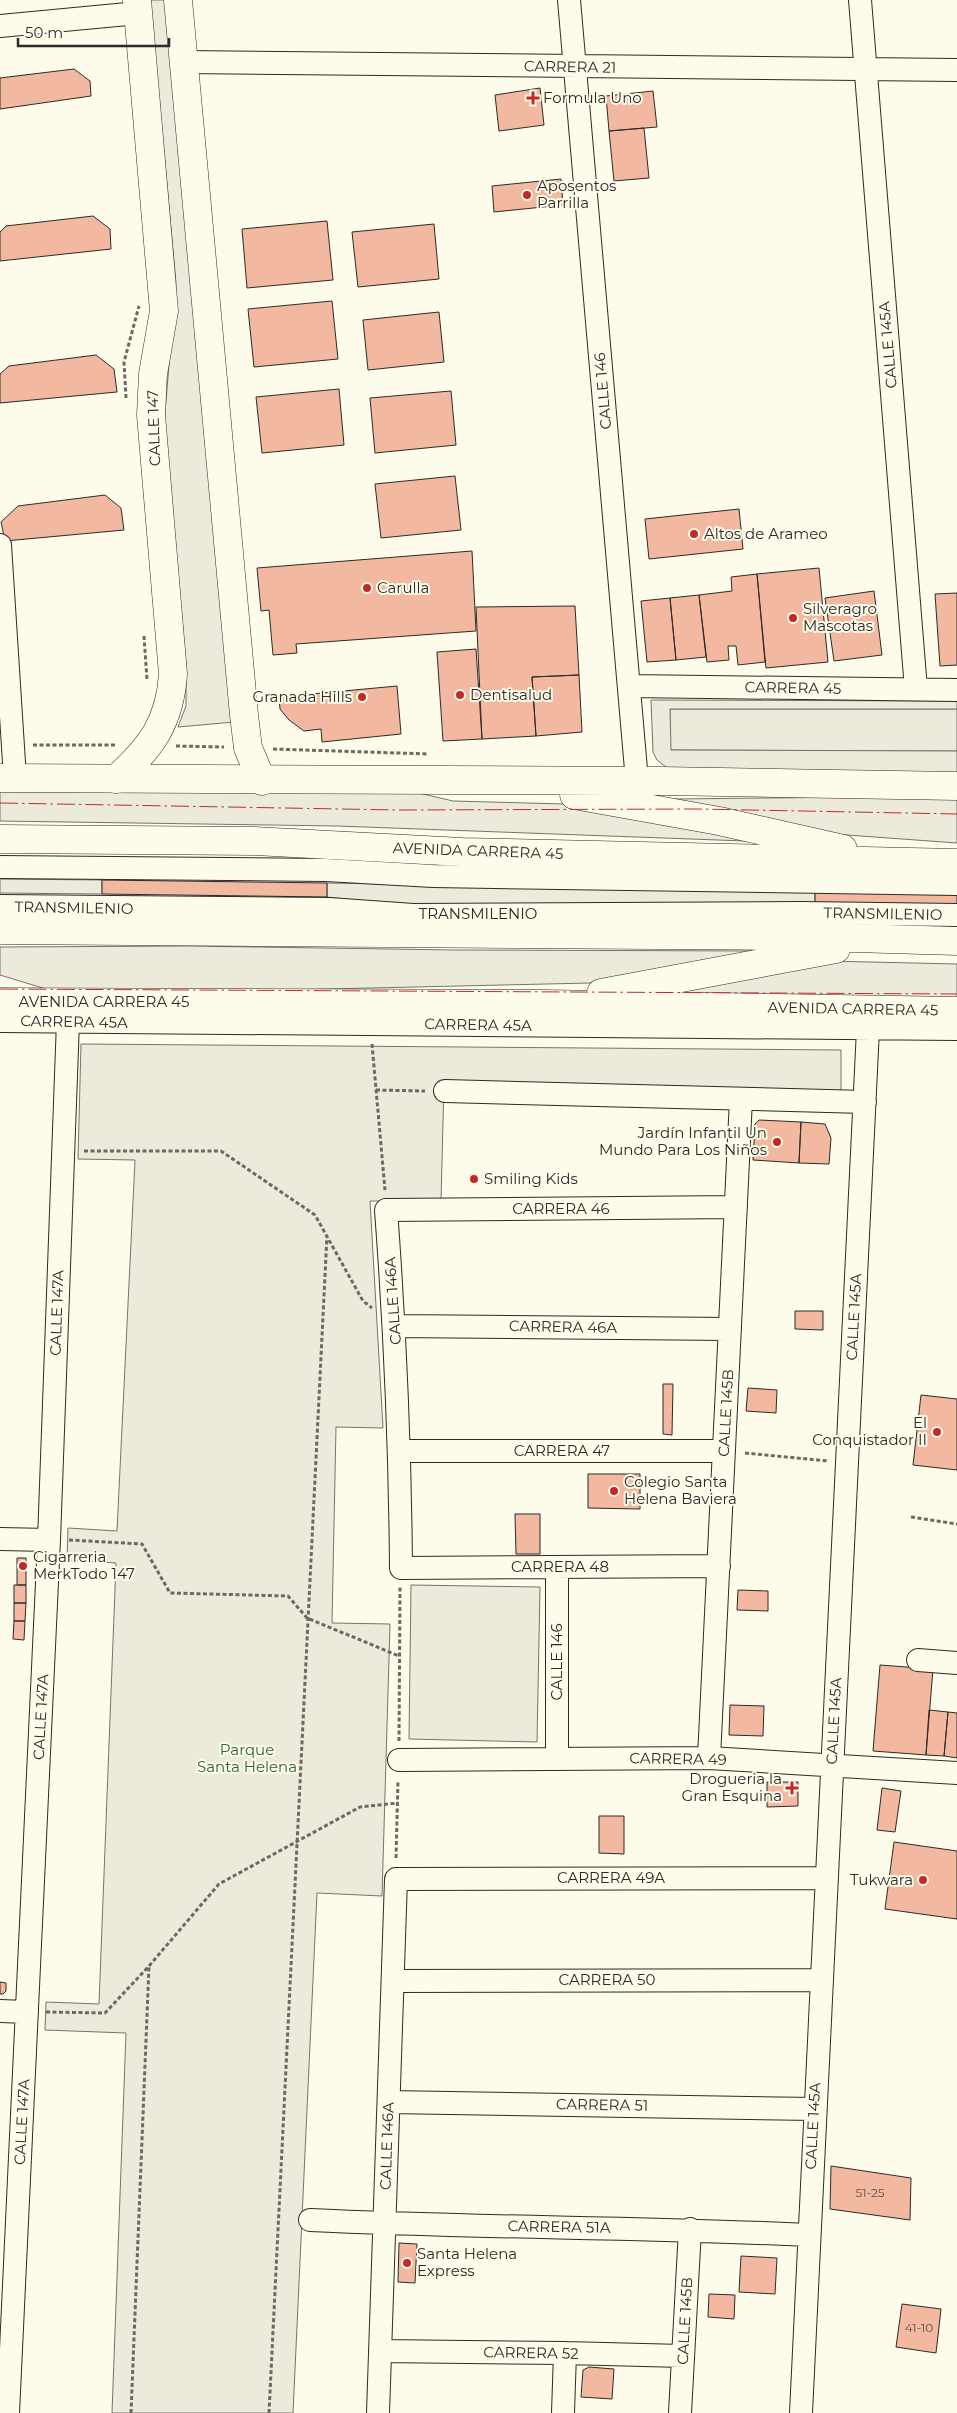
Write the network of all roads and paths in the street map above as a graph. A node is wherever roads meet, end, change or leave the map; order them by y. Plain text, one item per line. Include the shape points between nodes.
1 (178, 0) edge
2 (569, 0) edge
3 (860, 0) edge
4 (137, 7) edge
5 (0, 26) edge
6 (184, 62) junction
7 (575, 67) junction
8 (865, 69) junction
9 (957, 70) edge
10 (0, 544) edge
11 (630, 686) junction
12 (916, 689) junction
13 (957, 690) edge
14 (14, 745) junction
15 (150, 746) junction
16 (248, 748) junction
17 (7, 778) edge
18 (116, 779) junction
19 (262, 781) junction
20 (638, 781) junction
21 (491, 782) junction
22 (957, 786) edge
23 (0, 839) edge
24 (895, 862) junction
25 (957, 864) edge
26 (0, 867) edge
27 (957, 884) edge
28 (0, 906) edge
29 (957, 915) edge
30 (0, 930) edge
31 (890, 939) junction
32 (957, 941) edge
33 (0, 986) edge
34 (0, 1002) edge
35 (546, 1004) junction
36 (957, 1011) edge
37 (70, 1012) junction
38 (0, 1021) edge
39 (868, 1029) junction
40 (957, 1029) edge
41 (372, 1040) dead end
42 (376, 1090) junction
43 (445, 1091) joint
44 (741, 1099) junction
45 (864, 1102) junction
46 (63, 1150) junction
47 (736, 1207) junction
48 (386, 1210) junction
49 (327, 1236) junction
50 (395, 1326) junction
51 (730, 1329) junction
52 (724, 1450) junction
53 (400, 1451) junction
54 (847, 1462) junction
55 (911, 1517) dead end
56 (957, 1524) edge
57 (0, 1539) edge
58 (49, 1540) junction
59 (557, 1566) junction
60 (719, 1566) junction
61 (401, 1568) junction
62 (307, 1618) junction
63 (399, 1656) junction
64 (918, 1660) dead end
65 (957, 1663) edge
66 (557, 1758) junction
67 (708, 1758) junction
68 (399, 1760) junction
69 (832, 1766) junction
70 (957, 1773) edge
71 (398, 1803) junction
72 (297, 1841) junction
73 (826, 1878) junction
74 (396, 1879) junction
75 (149, 1966) junction
76 (821, 1980) junction
77 (393, 1981) junction
78 (0, 2011) edge
79 (27, 2012) junction
80 (389, 2102) junction
81 (814, 2109) junction
82 (310, 2220) dead end
83 (384, 2224) junction
84 (690, 2229) junction
85 (808, 2235) junction
86 (380, 2351) junction
87 (565, 2353) junction
88 (683, 2356) junction
89 (8, 2413) edge
90 (131, 2413) edge
91 (269, 2413) edge
92 (378, 2413) edge
93 (563, 2413) edge
94 (680, 2413) edge
95 (800, 2413) edge

1 - 6 main road
2 - 7 street, CALLE 146
3 - 8 street, CALLE 145A
4 - 5 street
4 - 15 main road, CALLE 147 via 164,311 153,374 151,414 173,674 168,708
6 - 7 street, CARRERA 21
6 - 16 main road
7 - 8 street, CARRERA 21
7 - 11 street, CALLE 146
8 - 9 street, CARRERA 21
8 - 12 street, CALLE 145A
10 - 14 street
11 - 12 street, CARRERA 45
11 - 20 street, CALLE 146
12 - 13 street, CARRERA 45
14 - 15 path
14 - 17 street
15 - 16 path
15 - 18 main road, CALLE 147
16 - 19 main road
17 - 18 main road
18 - 19 main road
19 - 21 main road
20 - 21 main road
20 - 22 main road
21 - 24 main road via 719,821
23 - 24 main road, AVENIDA CARRERA 45 via 228,840 462,852
24 - 25 main road, AVENIDA CARRERA 45
26 - 27 street, TRANSMILENIO via 326,870 433,876
28 - 29 street, TRANSMILENIO via 329,909 413,914 802,912
30 - 31 main road
31 - 32 main road
31 - 35 main road
33 - 37 main road
34 - 37 main road, AVENIDA CARRERA 45
35 - 36 main road, AVENIDA CARRERA 45
35 - 37 main road, AVENIDA CARRERA 45 via 262,1001
37 - 38 street, CARRERA 45A
37 - 39 street, CARRERA 45A
37 - 46 street, CALLE 147A
39 - 40 street, CARRERA 45A
39 - 45 street, CALLE 145A
41 - 42 path
42 - 43 path
42 - 48 path
43 - 44 street
44 - 45 street
44 - 47 street, CALLE 145B
45 - 54 street, CALLE 145A
46 - 49 path via 221,1151 315,1215
46 - 58 street, CALLE 147A
47 - 48 street, CARRERA 46
47 - 51 street, CALLE 145B
48 - 50 street, CALLE 146A
49 - 50 path via 363,1301
49 - 62 path
50 - 51 street, CARRERA 46A
50 - 53 street, CALLE 146A
51 - 52 street, CALLE 145B
52 - 53 street, CARRERA 47
52 - 54 path
52 - 60 street, CALLE 145B
53 - 61 street, CALLE 146A
54 - 69 street, CALLE 145A
55 - 56 path
57 - 58 street
58 - 62 path via 142,1544 170,1593 288,1596
58 - 79 street, CALLE 147A
59 - 60 street, CARRERA 48
59 - 61 street, CARRERA 48
59 - 66 street, CALLE 146
60 - 67 street, CALLE 145B
61 - 63 path
62 - 63 path
62 - 72 path
63 - 68 path
64 - 65 street
66 - 67 street, CARRERA 49
66 - 68 street, CARRERA 49
67 - 69 street, CARRERA 49
68 - 71 path
69 - 70 street, CARRERA 49
69 - 73 street, CALLE 145A
71 - 72 path via 360,1807
71 - 74 path
72 - 75 path via 219,1884
72 - 91 path
73 - 74 street, CARRERA 49A
73 - 76 street, CALLE 145A
74 - 77 street, CALLE 146A
75 - 79 path via 105,2013
75 - 90 path
76 - 77 street, CARRERA 50
76 - 81 street, CALLE 145A
77 - 80 street, CALLE 146A
78 - 79 street
79 - 89 street, CALLE 147A
80 - 81 street, CARRERA 51
80 - 83 street, CALLE 146A
81 - 85 street, CALLE 145A
82 - 83 street, CARRERA 51A
83 - 84 street, CARRERA 51A
83 - 86 street, CALLE 146A
84 - 85 street, CARRERA 51A
84 - 88 street, CALLE 145B
85 - 95 street, CALLE 145A
86 - 87 street, CARRERA 52
86 - 92 street, CALLE 146A
87 - 88 street, CARRERA 52
87 - 93 street
88 - 94 street, CALLE 145B

